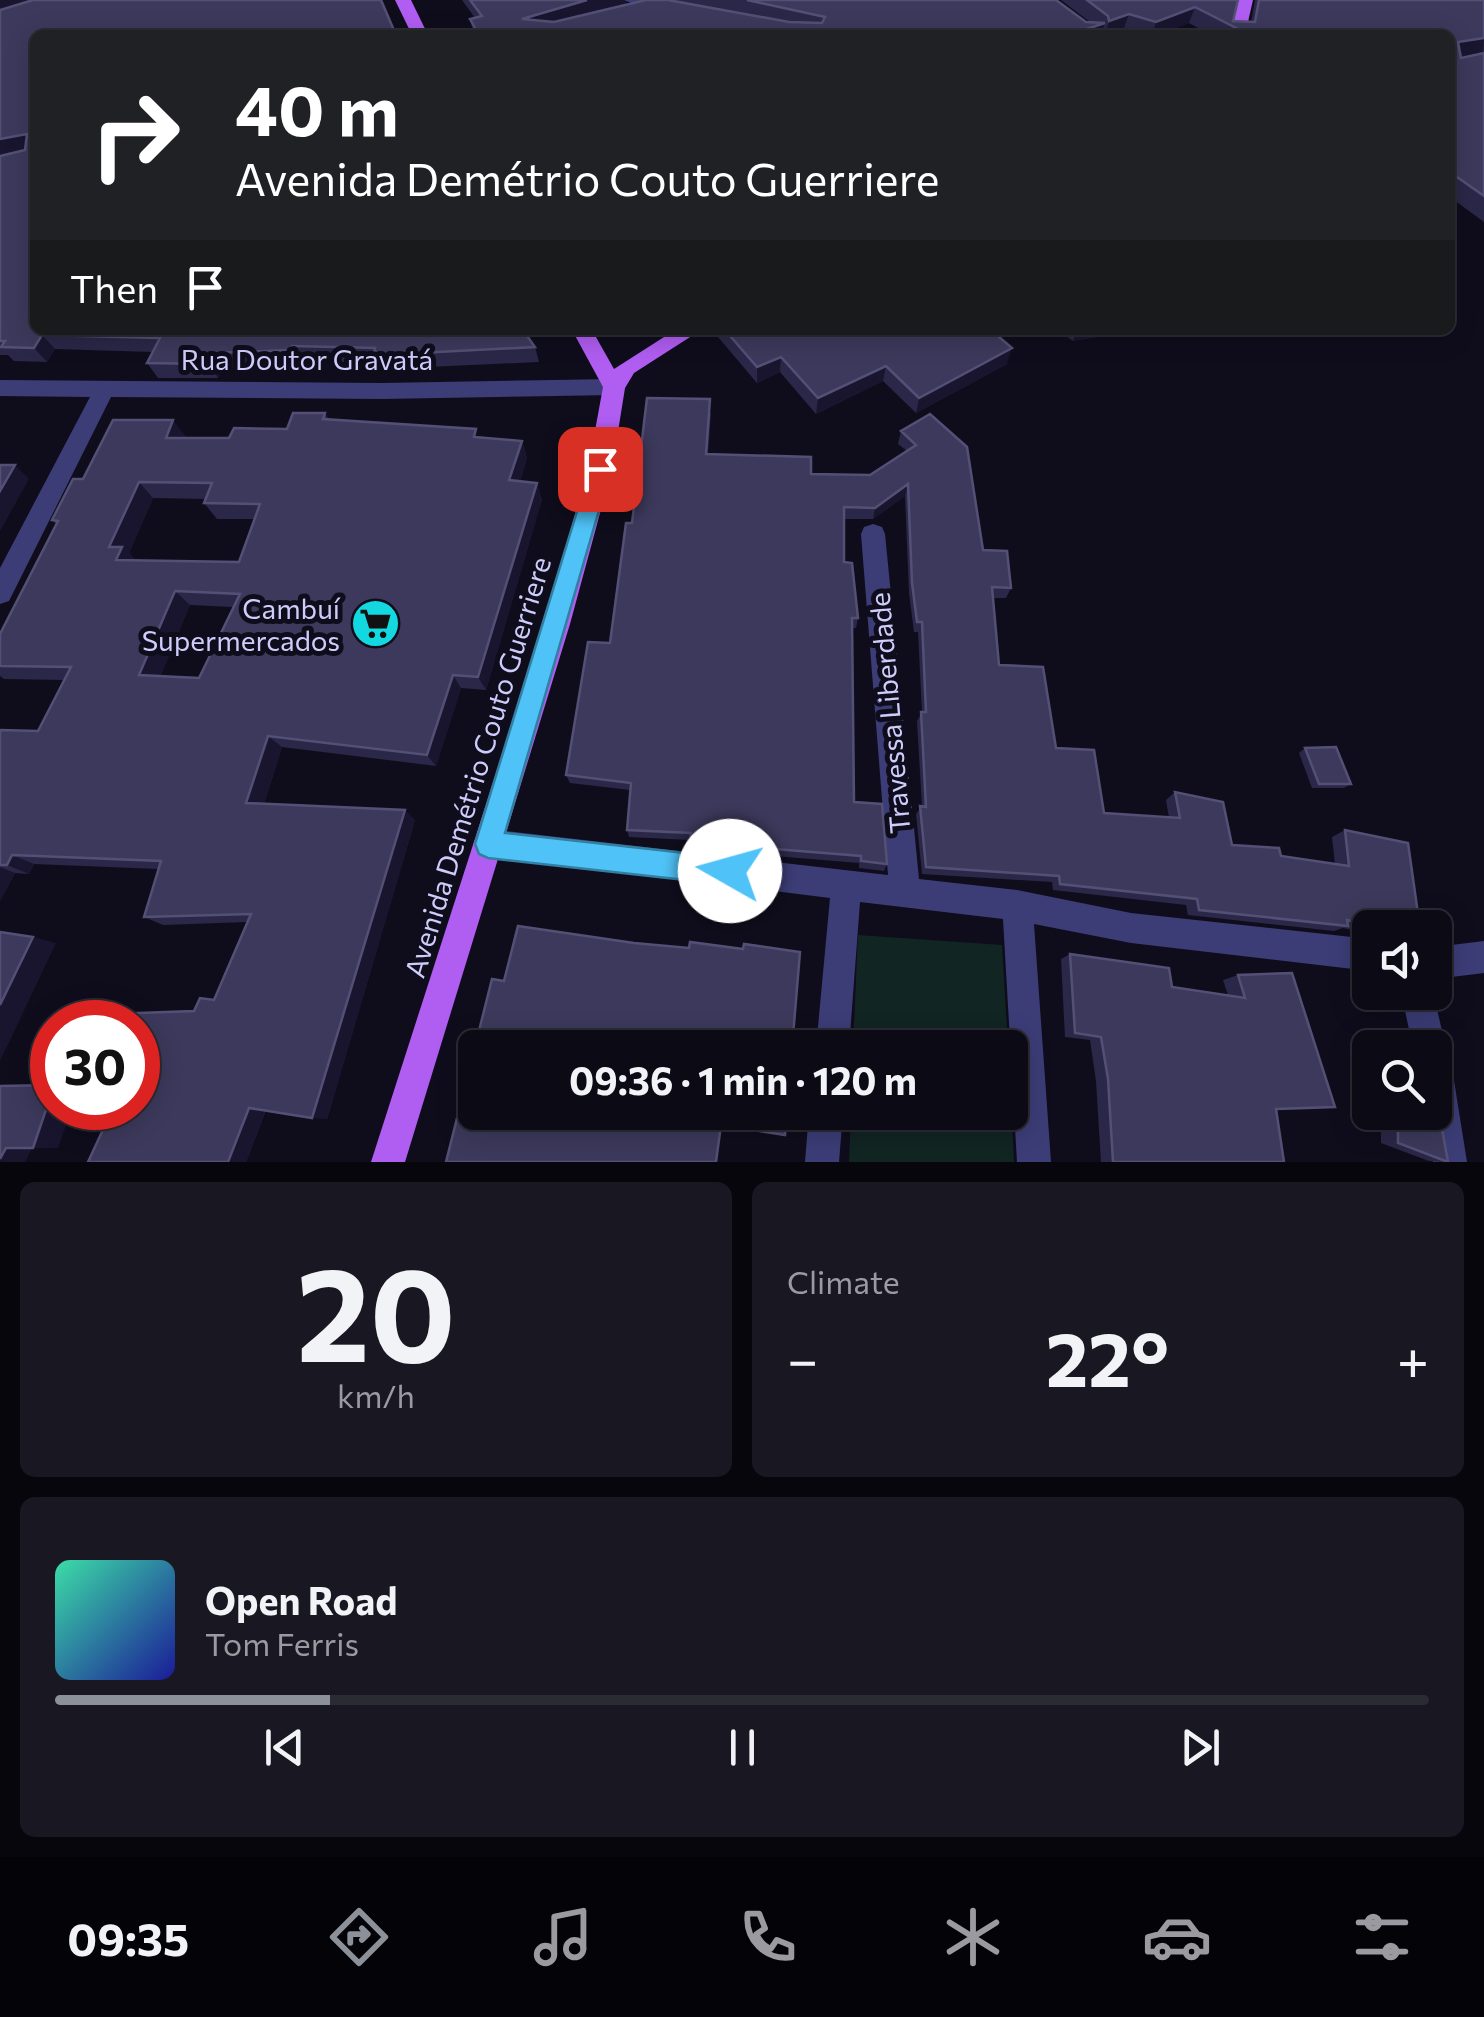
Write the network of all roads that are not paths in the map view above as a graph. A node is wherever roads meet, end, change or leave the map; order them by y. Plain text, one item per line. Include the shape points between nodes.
1 (403, 0) edge
2 (631, 0) edge
3 (1245, 0) edge
4 (651, 6) junction
5 (687, 13) edge
6 (613, 16) edge
7 (418, 30) edge
8 (1238, 30) edge
9 (585, 335) edge
10 (682, 335) edge
11 (614, 387) junction
12 (0, 388) edge
13 (105, 388) junction
14 (873, 534) dead end
15 (0, 593) edge
16 (488, 844) junction
17 (846, 885) junction
18 (905, 893) junction
19 (1017, 905) junction
20 (1352, 954) edge
21 (1484, 956) edge
22 (1452, 961) edge
23 (834, 1030) edge
24 (825, 1130) edge
25 (1445, 1130) edge
26 (388, 1162) edge
27 (822, 1162) edge
28 (1034, 1162) edge
29 (1450, 1162) edge

1 - 7 main road
2 - 4 street
3 - 8 main road
4 - 5 street
4 - 6 street
9 - 11 main road
10 - 11 main road via 626,368
11 - 13 street, Rua Doutor Gravatá
11 - 16 main road, Avenida Demétrio Couto Guerriere via 600,469
12 - 13 street, Rua Doutor Gravatá
13 - 15 street
14 - 18 street, Travessa Liberdade
16 - 17 street
16 - 26 main road, Avenida Demétrio Couto Guerriere
17 - 18 street
17 - 23 street
18 - 19 street
19 - 20 street via 1131,928
19 - 28 street
21 - 22 street
24 - 27 street
25 - 29 street

